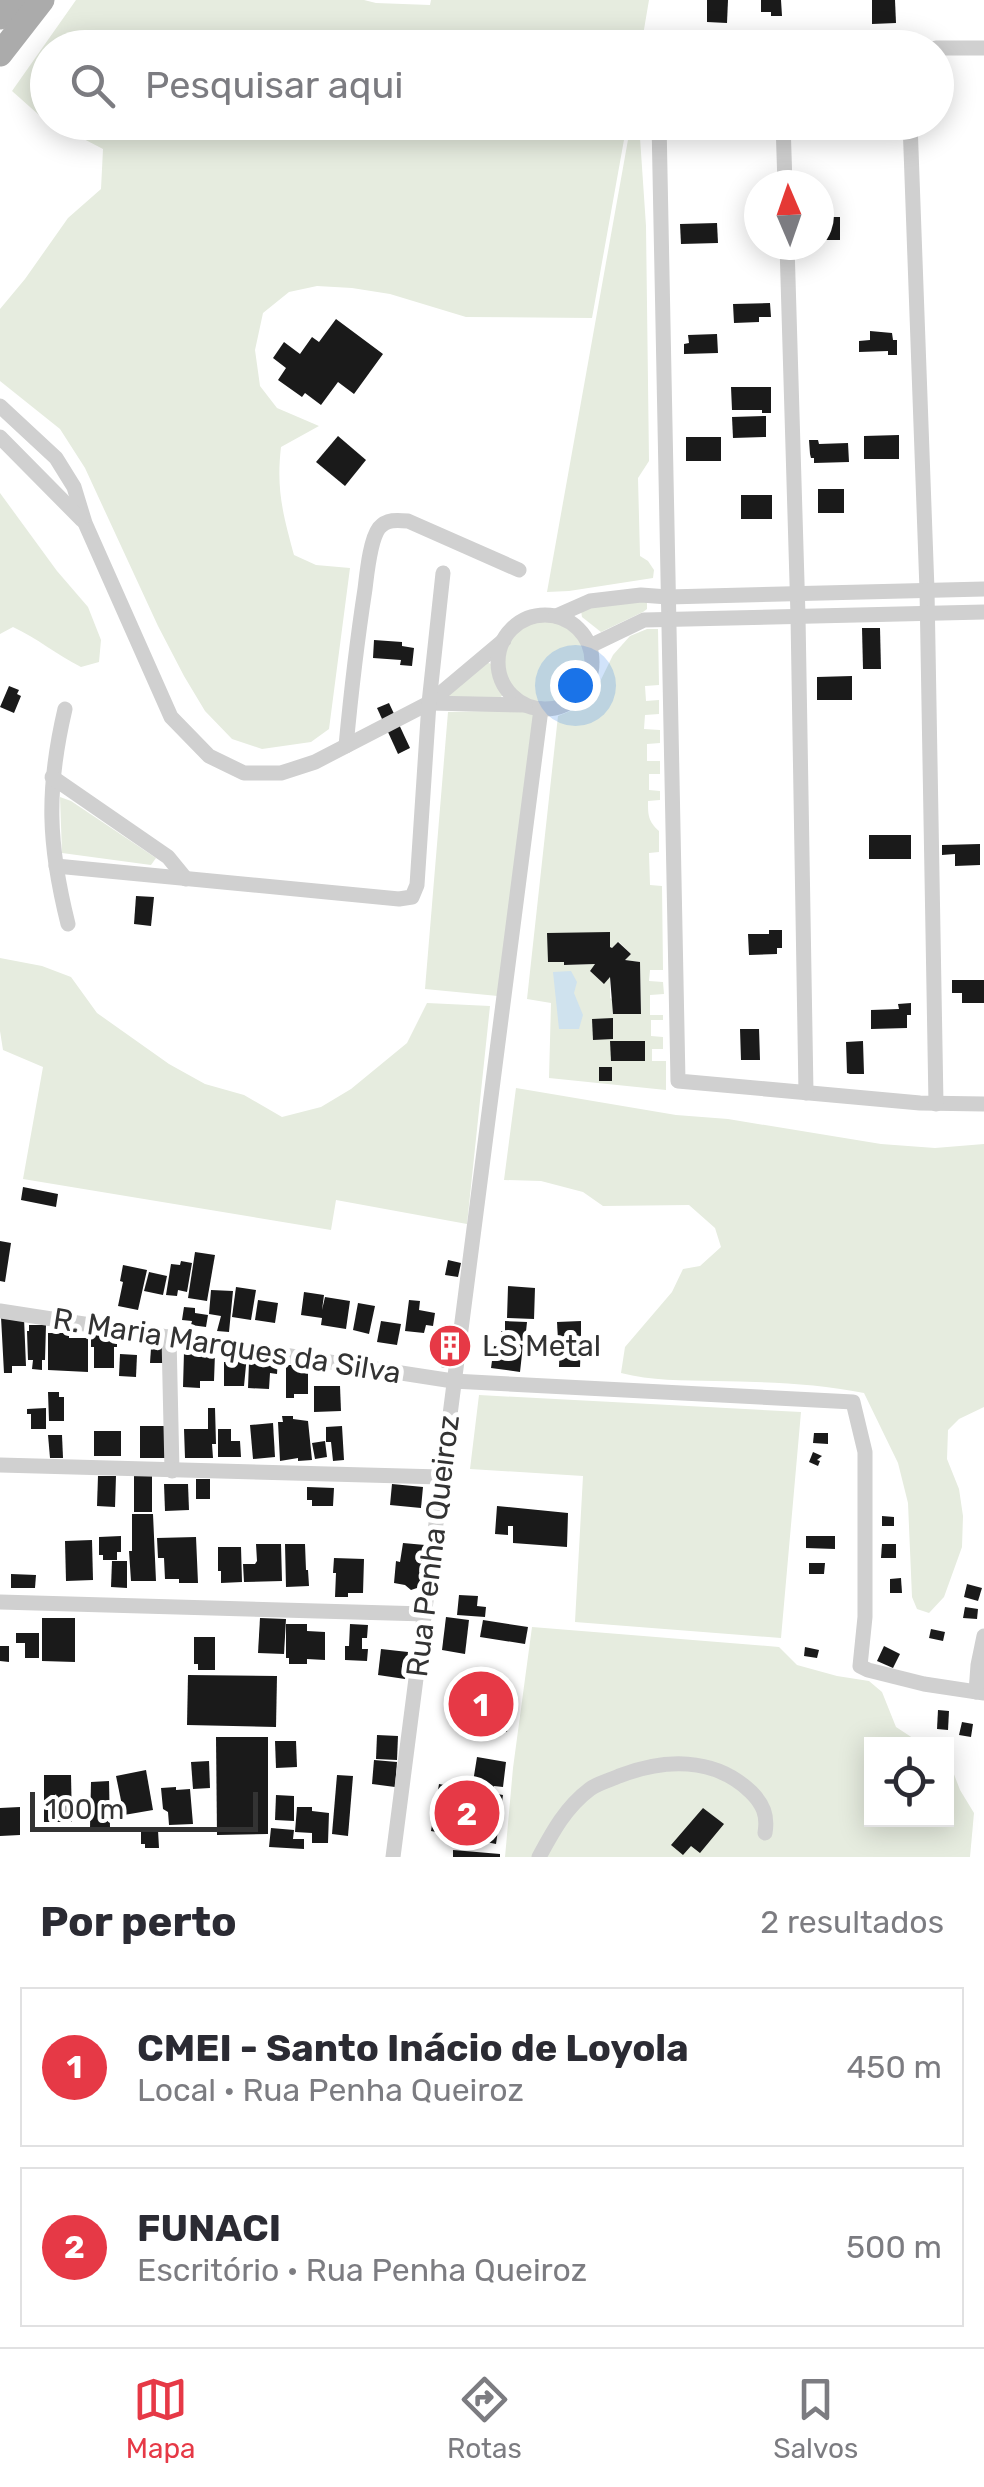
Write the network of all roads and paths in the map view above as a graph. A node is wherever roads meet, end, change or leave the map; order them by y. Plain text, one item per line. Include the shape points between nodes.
1 (14, 0) edge
2 (42, 0) edge
3 (0, 17) edge
4 (954, 48) edge
5 (984, 48) edge
6 (0, 54) edge
7 (659, 140) edge
8 (784, 140) edge
9 (911, 140) edge
10 (785, 170) edge
11 (787, 260) edge
12 (0, 406) edge
13 (0, 437) edge
14 (85, 523) junction
15 (519, 570) dead end
16 (443, 572) dead end
17 (984, 589) edge
18 (927, 590) junction
19 (798, 594) junction
20 (668, 597) junction
21 (984, 612) edge
22 (928, 613) junction
23 (556, 616) junction
24 (798, 616) junction
25 (669, 619) junction
26 (504, 640) junction
27 (590, 646) junction
28 (429, 702) junction
29 (534, 707) junction
30 (64, 710) dead end
31 (346, 746) junction
32 (52, 777) junction
33 (56, 866) junction
34 (186, 879) junction
35 (68, 924) dead end
36 (806, 1093) junction
37 (936, 1104) junction
38 (984, 1104) edge
39 (0, 1311) edge
40 (169, 1336) junction
41 (453, 1381) junction
42 (0, 1465) edge
43 (172, 1471) junction
44 (441, 1476) junction
45 (0, 1602) edge
46 (426, 1614) junction
47 (984, 1636) edge
48 (980, 1692) edge
49 (765, 1833) dead end
50 (393, 1857) edge
51 (539, 1857) edge

1 - 3 main road
2 - 6 main road
4 - 5 street
7 - 20 street
8 - 10 street
9 - 18 street
11 - 19 street
12 - 14 street via 56,458
13 - 14 street
14 - 31 street via 172,717 209,756 244,774 280,773
15 - 31 street via 408,521 394,520 376,532
16 - 28 street
17 - 18 street
18 - 19 street
18 - 22 street
19 - 20 street
19 - 24 street
20 - 23 street via 590,601
20 - 25 street
21 - 22 street
22 - 24 street
22 - 37 street
23 - 26 street via 526,619
23 - 27 street via 582,632
24 - 25 street
24 - 36 street
25 - 27 street via 644,620
25 - 36 street via 678,1081
26 - 28 street
26 - 29 street via 498,654 503,684
27 - 29 street via 592,672 578,696 554,708
28 - 29 street
28 - 31 street
28 - 34 street via 412,896
29 - 41 street, Rua Penha Queiroz via 505,996
30 - 32 street
32 - 33 street
32 - 34 street via 168,856
33 - 34 street
33 - 35 street
36 - 37 street
37 - 38 street
39 - 40 street, R. Maria Marques da Silva
40 - 41 street, R. Maria Marques da Silva
40 - 43 street
41 - 44 street, Rua Penha Queiroz
41 - 48 street, R. Maria Marques da Silva via 853,1402 866,1452 860,1666
42 - 43 street
43 - 44 street
44 - 46 street, Rua Penha Queiroz
45 - 46 street
46 - 50 street, Rua Penha Queiroz
47 - 48 street
49 - 51 street via 760,1802 740,1782 714,1768 679,1762 592,1787 559,1819

